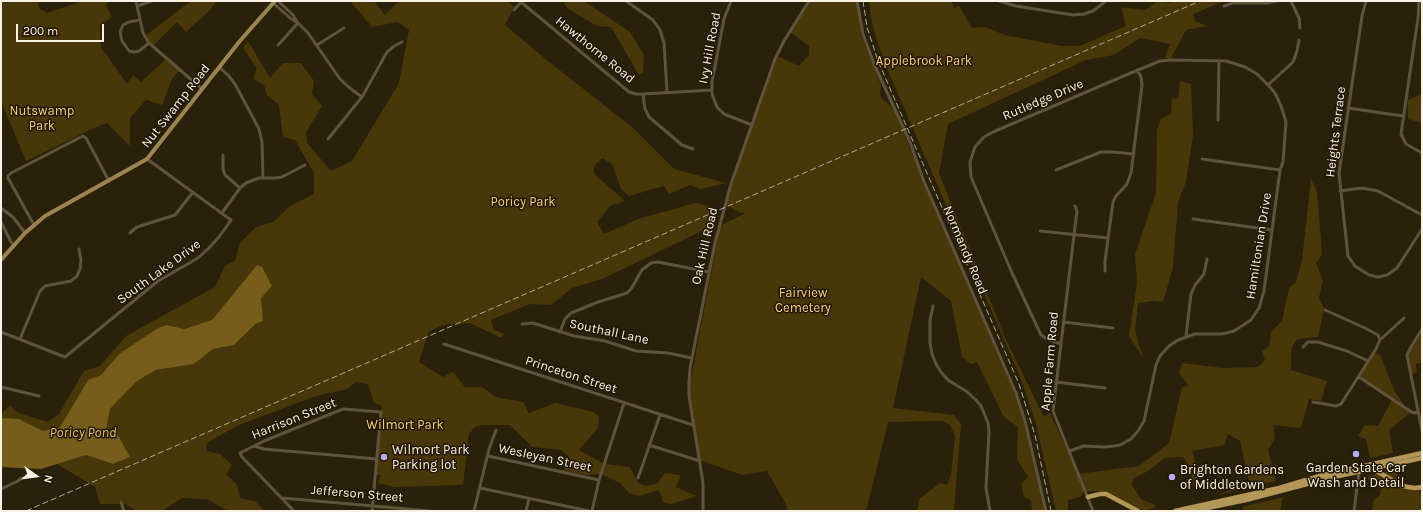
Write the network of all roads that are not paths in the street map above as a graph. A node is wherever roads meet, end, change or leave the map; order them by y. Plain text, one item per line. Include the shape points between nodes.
1 (136, 1) edge
2 (152, 1) edge
3 (626, 1) edge
4 (731, 1) edge
5 (809, 1) edge
6 (857, 1) edge
7 (999, 1) edge
8 (1106, 1) edge
9 (1277, 1) edge
10 (1292, 1) edge
11 (1366, 1) edge
12 (1419, 1) edge
13 (275, 2) edge
14 (521, 2) edge
15 (137, 6) junction
16 (1224, 6) dead end
17 (514, 10) dead end
18 (140, 20) junction
19 (298, 23) junction
20 (344, 28) dead end
21 (1300, 28) dead end
22 (1299, 40) dead end
23 (402, 42) dead end
24 (149, 43) junction
25 (278, 45) dead end
26 (317, 45) junction
27 (1219, 61) junction
28 (219, 67) junction
29 (1137, 70) junction
30 (1268, 85) junction
31 (202, 89) junction
32 (712, 90) junction
33 (668, 92) junction
34 (643, 94) junction
35 (362, 97) junction
36 (1348, 108) junction
37 (1403, 116) junction
38 (1218, 120) dead end
39 (752, 125) junction
40 (328, 139) dead end
41 (693, 149) dead end
42 (1422, 153) edge
43 (1134, 154) junction
44 (223, 155) dead end
45 (147, 159) junction
46 (1202, 159) dead end
47 (305, 165) dead end
48 (1056, 170) dead end
49 (1280, 170) junction
50 (263, 178) junction
51 (109, 181) junction
52 (240, 188) junction
53 (1340, 191) junction
54 (192, 192) junction
55 (1075, 206) dead end
56 (1, 208) edge
57 (222, 212) junction
58 (1422, 215) edge
59 (1193, 219) dead end
60 (1, 222) edge
61 (34, 225) junction
62 (1422, 229) edge
63 (1272, 230) junction
64 (1040, 231) dead end
65 (25, 233) junction
66 (130, 233) dead end
67 (1074, 234) junction
68 (1108, 238) junction
69 (14, 245) junction
70 (79, 249) dead end
71 (1207, 259) dead end
72 (1, 260) edge
73 (1105, 271) dead end
74 (709, 272) junction
75 (933, 306) dead end
76 (1325, 310) dead end
77 (1404, 318) dead end
78 (1063, 322) junction
79 (522, 324) dead end
80 (1113, 328) dead end
81 (1422, 329) edge
82 (1, 332) edge
83 (560, 332) junction
84 (1186, 336) junction
85 (20, 339) junction
86 (1380, 340) junction
87 (444, 344) dead end
88 (1061, 344) junction
89 (1303, 347) dead end
90 (692, 358) junction
91 (1368, 361) junction
92 (1359, 377) junction
93 (1056, 382) junction
94 (1, 387) edge
95 (1105, 388) dead end
96 (39, 396) dead end
97 (1313, 402) dead end
98 (624, 403) junction
99 (1418, 412) junction
100 (660, 415) junction
101 (694, 425) junction
102 (496, 430) dead end
103 (1422, 432) edge
104 (650, 445) junction
105 (254, 446) junction
106 (1070, 451) junction
107 (1422, 453) edge
108 (488, 456) junction
109 (1422, 458) edge
110 (377, 459) junction
111 (700, 461) junction
112 (1373, 469) junction
113 (1359, 472) junction
114 (22, 478) dead end
115 (638, 478) dead end
116 (599, 480) junction
117 (1422, 487) edge
118 (480, 488) junction
119 (1, 489) edge
120 (1088, 497) junction
121 (282, 498) junction
122 (529, 499) junction
123 (121, 502) dead end
124 (373, 506) junction
125 (1206, 508) junction
126 (124, 511) edge
127 (294, 511) edge
128 (372, 511) edge
129 (430, 511) edge
130 (474, 511) edge
131 (526, 511) edge
132 (590, 511) edge
133 (704, 511) edge
134 (990, 511) edge
135 (1046, 511) edge
136 (1093, 511) edge
137 (1138, 511) edge
138 (1175, 511) edge
139 (1193, 511) edge
140 (1199, 511) edge
141 (1354, 511) edge

1 - 15 street
2 - 15 street
3 - 33 street via 652,20 660,30 664,43
4 - 32 street, Ivy Hill Road via 724,19
5 - 39 street, Oak Hill Road via 779,50
6 - 135 street, Normandy Road via 863,34 874,64 910,142 923,179 1016,393
7 - 8 street via 1073,15 1093,11
9 - 16 street via 1233,3
10 - 21 street
11 - 36 street, Heights Terrace
12 - 37 street
13 - 19 street
13 - 28 main road, Nut Swamp Road
14 - 17 street
14 - 34 street, Hawthorne Road via 626,90 634,94
15 - 18 street
18 - 24 street
18 - 24 street via 123,25 120,30 122,41 129,51 134,52
19 - 25 street
19 - 26 street
20 - 26 street
22 - 30 street via 1293,62
23 - 35 street via 387,52
24 - 31 street
26 - 35 street via 340,79
27 - 29 street, Hamiltonian Drive via 1166,60
27 - 30 street, Hamiltonian Drive via 1245,67
27 - 38 street
28 - 31 main road, Nut Swamp Road
28 - 50 street via 235,84 259,129
29 - 43 street via 1142,85
29 - 88 street, Rutledge Drive via 993,132 981,141 971,157 972,181 1038,329 1045,338
30 - 49 street, Hamiltonian Drive via 1279,101 1286,122
31 - 45 main road, Nut Swamp Road
32 - 33 street, Hawthorne Road
32 - 39 street, Ivy Hill Road via 714,102 720,110
33 - 34 street, Hawthorne Road
34 - 41 street via 649,118 682,145
35 - 40 street
36 - 37 street
36 - 53 street, Heights Terrace via 1339,173
37 - 42 street via 1403,139 1409,146
39 - 74 street, Oak Hill Road via 731,184
43 - 48 street via 1101,152
43 - 68 street via 1129,181 1113,202
44 - 52 street via 225,175
45 - 51 main road, Nut Swamp Road
45 - 54 street
46 - 49 street
47 - 50 street via 282,177
49 - 63 street, Hamiltonian Drive
50 - 52 street via 250,181
51 - 61 main road, Nut Swamp Road via 50,212
51 - 61 street via 84,136 11,173 8,177
52 - 57 street
53 - 58 street via 1362,188 1378,191
53 - 62 street, Heights Terrace via 1348,256 1355,266 1369,275 1381,277 1393,273
54 - 57 street
54 - 66 street via 175,215 137,227
55 - 67 street, Apple Farm Road via 1077,211
56 - 65 street via 14,217
57 - 85 street, South Lake Drive via 231,220 206,251 158,281 65,357
59 - 63 street
60 - 69 street
61 - 65 main road, Nut Swamp Road
63 - 84 street, Hamiltonian Drive via 1262,298 1254,318 1230,332
64 - 67 street
65 - 69 main road, Nut Swamp Road
67 - 68 street
67 - 78 street, Apple Farm Road
68 - 73 street
69 - 72 main road, Nut Swamp Road
70 - 85 street via 82,260 77,276 71,281 45,286 40,291
71 - 84 street via 1204,274 1192,294
74 - 83 street via 658,262 648,265 627,294 571,313 565,319
74 - 90 street, Oak Hill Road
75 - 134 street via 930,343 936,364 948,380 975,399 988,423 986,488
76 - 86 street via 1378,335
77 - 86 street
78 - 80 street
78 - 88 street, Apple Farm Road
79 - 83 street, Southall Lane via 533,323
81 - 99 street via 1407,355
82 - 85 street, South Lake Drive
83 - 90 street, Southall Lane via 605,341 636,351
84 - 106 street, Hamiltonian Drive via 1172,344 1159,358 1153,374 1146,415 1134,436 1120,445 1083,446
86 - 91 street
87 - 98 street, Princeton Street
88 - 93 street, Apple Farm Road
89 - 91 street via 1308,342 1318,342
90 - 101 street, Oak Hill Road via 689,388
91 - 92 street
92 - 97 street via 1340,405
92 - 99 street via 1413,413
93 - 95 street
93 - 106 street, Apple Farm Road via 1054,414
94 - 96 street
98 - 100 street, Princeton Street
98 - 116 street
99 - 103 street
100 - 101 street, Princeton Street
100 - 104 street
101 - 111 street, Oak Hill Road
102 - 108 street
104 - 111 street
104 - 115 street
105 - 110 street
105 - 110 street, Harrison Street via 340,409 381,412
105 - 121 street, Harrison Street via 240,454
106 - 120 street, Apple Farm Road
107 - 138 highway
108 - 116 street, Wesleyan Street
108 - 118 street
109 - 112 highway
110 - 124 street
111 - 133 street, Oak Hill Road
112 - 113 highway
112 - 117 highway via 1402,486
113 - 125 highway
113 - 141 street
114 - 119 street
116 - 132 street
118 - 122 street
118 - 130 street
120 - 136 street, Apple Farm Road
120 - 137 highway via 1106,494
121 - 124 street, Jefferson Street
121 - 127 street
122 - 131 street
122 - 132 street
123 - 126 street
124 - 128 street
124 - 129 street, Jefferson Street
125 - 139 highway
125 - 140 street

